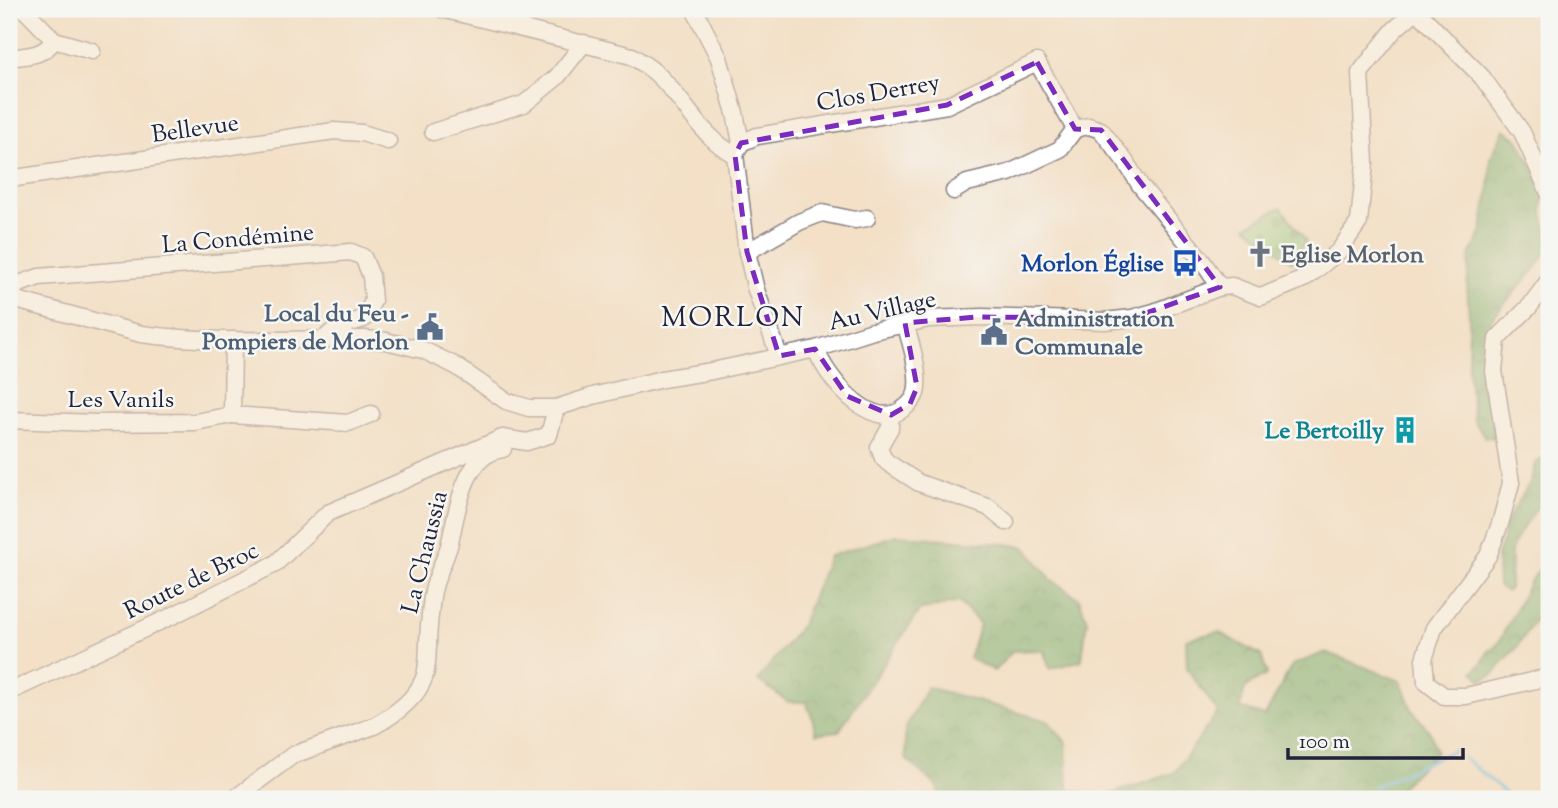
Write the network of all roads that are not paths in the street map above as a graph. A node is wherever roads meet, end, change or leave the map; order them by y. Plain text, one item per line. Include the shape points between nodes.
1 (24, 9) edge
2 (442, 9) edge
3 (694, 9) edge
4 (1417, 10) edge
5 (54, 40) junction
6 (583, 43) junction
7 (92, 51) dead end
8 (9, 58) edge
9 (1075, 129) junction
10 (433, 132) dead end
11 (388, 141) dead end
12 (738, 149) junction
13 (9, 179) edge
14 (954, 191) dead end
15 (1549, 193) edge
16 (867, 218) dead end
17 (747, 252) junction
18 (1549, 280) edge
19 (1220, 287) junction
20 (9, 292) edge
21 (9, 298) edge
22 (905, 323) junction
23 (324, 339) junction
24 (233, 340) junction
25 (816, 349) junction
26 (779, 356) junction
27 (556, 408) junction
28 (371, 414) dead end
29 (232, 415) junction
30 (891, 415) junction
31 (9, 420) edge
32 (550, 435) junction
33 (1006, 522) dead end
34 (1549, 677) edge
35 (9, 692) edge
36 (234, 799) edge

1 - 5 street
2 - 6 street
3 - 12 street via 719,58 735,113
4 - 15 street via 1482,78 1522,132
4 - 19 street via 1394,30 1360,73 1365,163 1359,222 1339,251 1306,278 1261,297 1232,286
5 - 7 street
5 - 8 street via 48,50
6 - 10 street via 557,77 524,104
6 - 12 street via 641,62 726,150
9 - 12 street, Clos Derrey via 1037,62 947,105 757,136
9 - 14 street via 1060,149 1009,173 967,183
9 - 19 street via 1101,130
11 - 13 street, Bellevue via 334,131
12 - 17 street
16 - 17 street via 822,213
17 - 26 street
18 - 34 street via 1497,339 1494,371 1511,483 1488,556 1434,628 1424,659 1426,682 1444,696 1466,696
19 - 22 street, Au Village via 1154,312 1105,321 976,317
20 - 23 street, La Condémine via 39,277 351,252 363,257 371,276 373,301 364,318 339,326
21 - 24 street via 141,334
22 - 25 street, Au Village
22 - 30 street via 917,387 910,404
23 - 24 street
23 - 27 street via 407,345 456,366 506,401 529,408
24 - 29 street
25 - 26 street, Au Village
25 - 30 street via 848,396 866,408
26 - 27 street, Au Village via 662,379
27 - 32 street
28 - 29 street, Les Vanils via 348,422
29 - 31 street, Les Vanils via 195,422
30 - 33 street via 890,428 879,447 888,463 919,484 988,508
32 - 35 street, Route de Broc via 527,442 502,438 328,513 275,565
32 - 36 street, La Chaussia via 544,448 534,451 507,448 489,453 470,475 460,495 433,593 424,678 407,703 374,726 293,755

